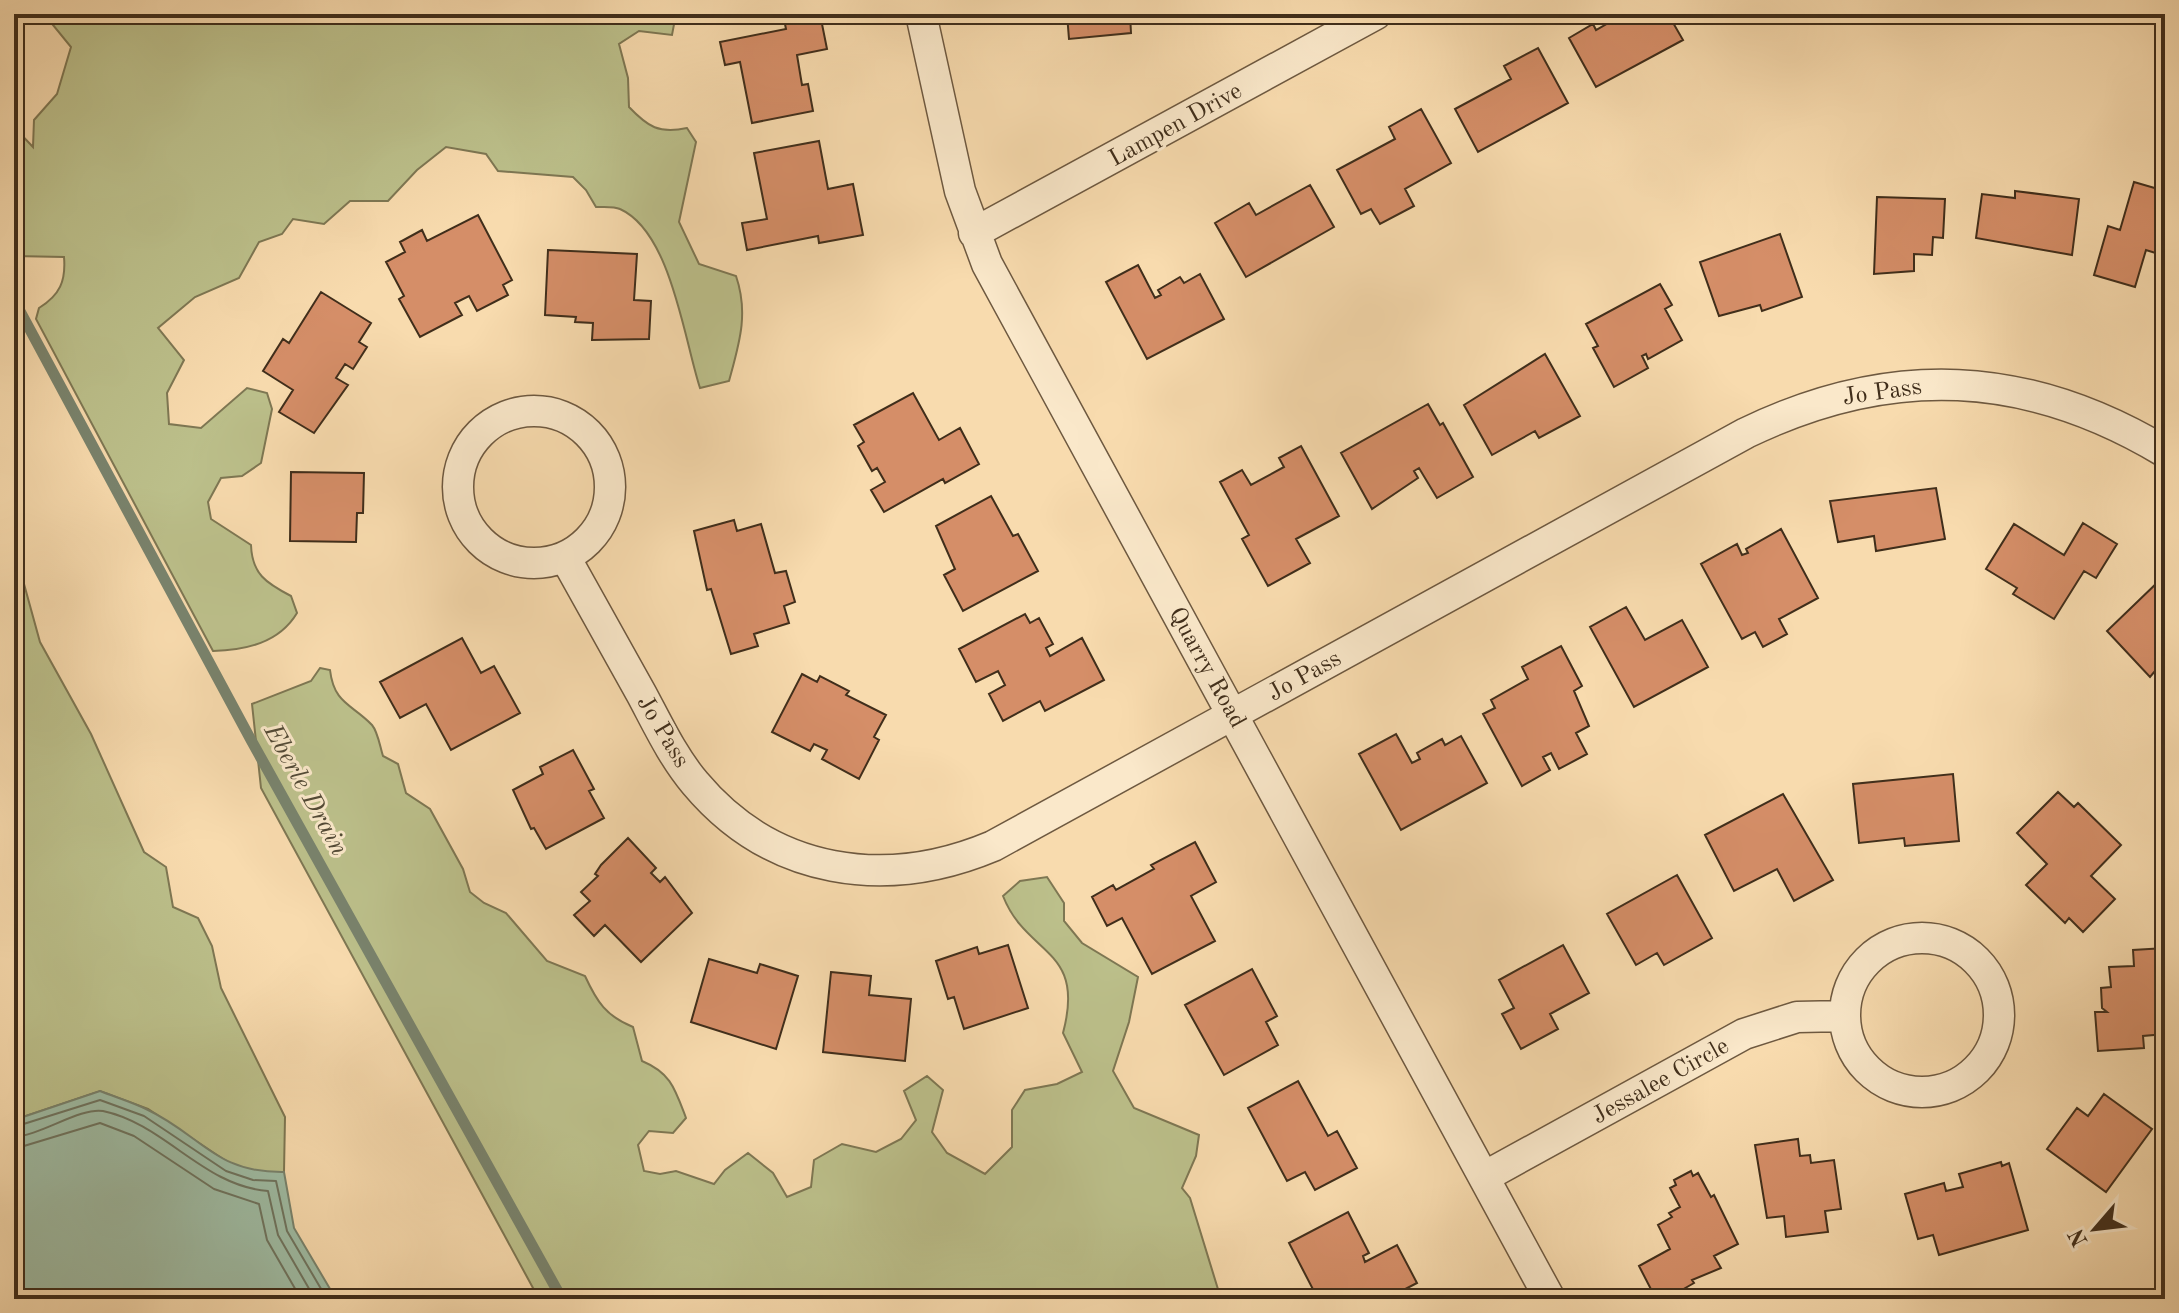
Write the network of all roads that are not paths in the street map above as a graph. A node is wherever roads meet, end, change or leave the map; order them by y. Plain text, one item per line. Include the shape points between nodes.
1 (921, 14) edge
2 (1376, 14) edge
3 (974, 233) junction
4 (2165, 452) edge
5 (565, 557) junction
6 (1234, 713) junction
7 (1845, 1016) junction
8 (1484, 1177) junction
9 (1550, 1299) edge

1 - 3 street, Quarry Road
2 - 3 street, Lampen Drive
3 - 6 street, Quarry Road
4 - 6 street, Jo Pass via 2088,412 1999,388 1912,384 1826,400 1746,433
5 - 5 street via 594,534 604,517 610,477 604,458 580,426 563,417 543,411 504,416 473,440 463,458 458,497 463,516 487,548 505,558 544,563
5 - 6 street, Jo Pass via 695,783 747,830 778,848 838,868 901,872 964,858
6 - 8 street, Quarry Road
7 - 7 street via 1849,1038 1873,1074 1913,1092 1956,1085 1974,1072 1988,1056 2000,1014 1987,972 1953,944 1932,938 1889,945 1870,957 1852,984
7 - 8 street, Jessalee Circle via 1797,1017 1744,1034
8 - 9 street, Quarry Road

